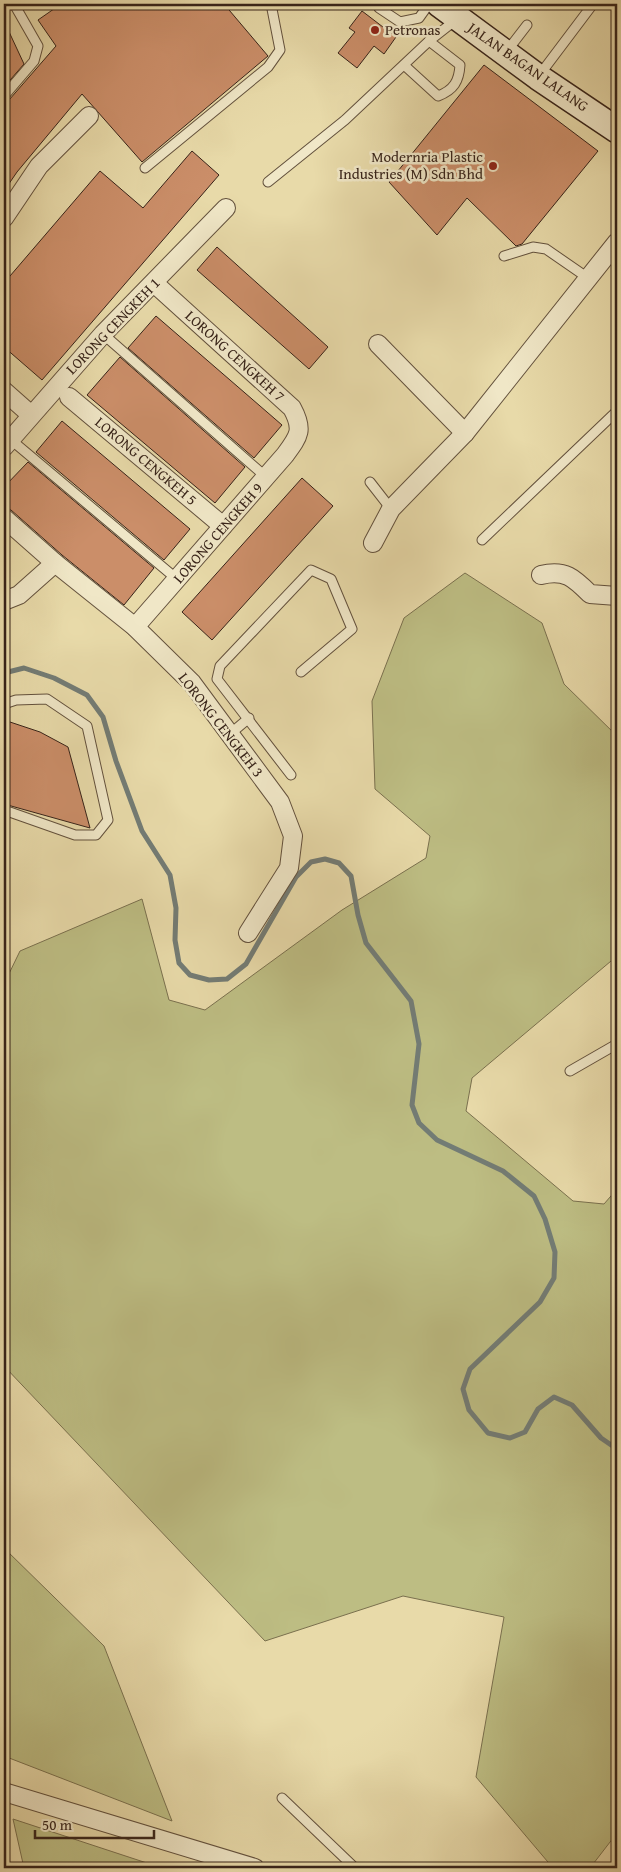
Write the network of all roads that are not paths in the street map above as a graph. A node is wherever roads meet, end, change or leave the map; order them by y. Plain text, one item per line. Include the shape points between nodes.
1 (14, 4) edge
2 (271, 4) edge
3 (379, 4) edge
4 (429, 4) edge
5 (593, 4) edge
6 (448, 11) edge
7 (527, 25) dead end
8 (429, 41) junction
9 (505, 53) junction
10 (404, 65) junction
11 (538, 77) junction
12 (4, 96) edge
13 (89, 116) dead end
14 (617, 130) edge
15 (145, 168) dead end
16 (268, 182) dead end
17 (226, 208) dead end
18 (4, 218) edge
19 (617, 242) edge
20 (504, 256) dead end
21 (588, 278) junction
22 (154, 283) junction
23 (103, 334) junction
24 (378, 344) dead end
25 (4, 391) edge
26 (69, 397) dead end
27 (617, 411) edge
28 (30, 414) junction
29 (465, 433) junction
30 (299, 437) joint
31 (7, 443) edge
32 (266, 476) junction
33 (370, 482) dead end
34 (391, 509) junction
35 (4, 518) edge
36 (223, 526) junction
37 (482, 540) dead end
38 (373, 543) dead end
39 (55, 563) junction
40 (541, 575) dead end
41 (178, 580) junction
42 (617, 596) edge
43 (4, 601) edge
44 (135, 627) junction
45 (301, 672) dead end
46 (4, 704) edge
47 (249, 718) junction
48 (230, 734) junction
49 (292, 774) dead end
50 (4, 810) edge
51 (248, 932) dead end
52 (617, 1044) edge
53 (570, 1071) dead end
54 (4, 1792) edge
55 (282, 1798) dead end
56 (255, 1868) edge
57 (355, 1868) edge

1 - 12 lane via 38,46 34,61
2 - 15 lane via 280,50 268,67
3 - 4 lane via 379,8 400,22 419,18
5 - 11 lane
6 - 8 lane
6 - 9 main road, JALAN BAGAN LALANG
7 - 9 lane
8 - 10 lane
8 - 10 lane via 460,65 459,79 450,92 438,96
9 - 11 main road, JALAN BAGAN LALANG
10 - 16 lane via 344,120
11 - 14 main road, JALAN BAGAN LALANG
13 - 18 street via 39,166
17 - 22 street, LORONG CENGKEH 1
19 - 21 street
20 - 21 lane via 533,246 546,249
21 - 29 street
22 - 23 street, LORONG CENGKEH 1
22 - 30 street, LORONG CENGKEH 7 via 292,408 300,425
23 - 28 street, LORONG CENGKEH 1
23 - 32 lane
24 - 29 street
25 - 28 street
26 - 36 street, LORONG CENGKEH 5
27 - 37 lane
28 - 31 street, LORONG CENGKEH 1
29 - 34 street
30 - 32 street, LORONG CENGKEH 9
31 - 41 lane
32 - 36 street, LORONG CENGKEH 9
33 - 34 lane
34 - 38 street
35 - 39 street, LORONG CENGKEH 3
36 - 41 street, LORONG CENGKEH 9
39 - 43 street via 19,595
39 - 44 street, LORONG CENGKEH 3
40 - 42 street via 556,571 575,580 590,594
41 - 44 street, LORONG CENGKEH 9
44 - 48 street, LORONG CENGKEH 3 via 192,683
45 - 47 lane via 352,629 331,579 311,570 220,666 217,679
46 - 50 lane via 16,700 47,699 87,726 108,820 96,835 75,835
47 - 48 lane
47 - 49 lane
48 - 51 street, LORONG CENGKEH 3 via 280,802 293,836 289,868
52 - 53 lane
54 - 56 street
55 - 57 lane

